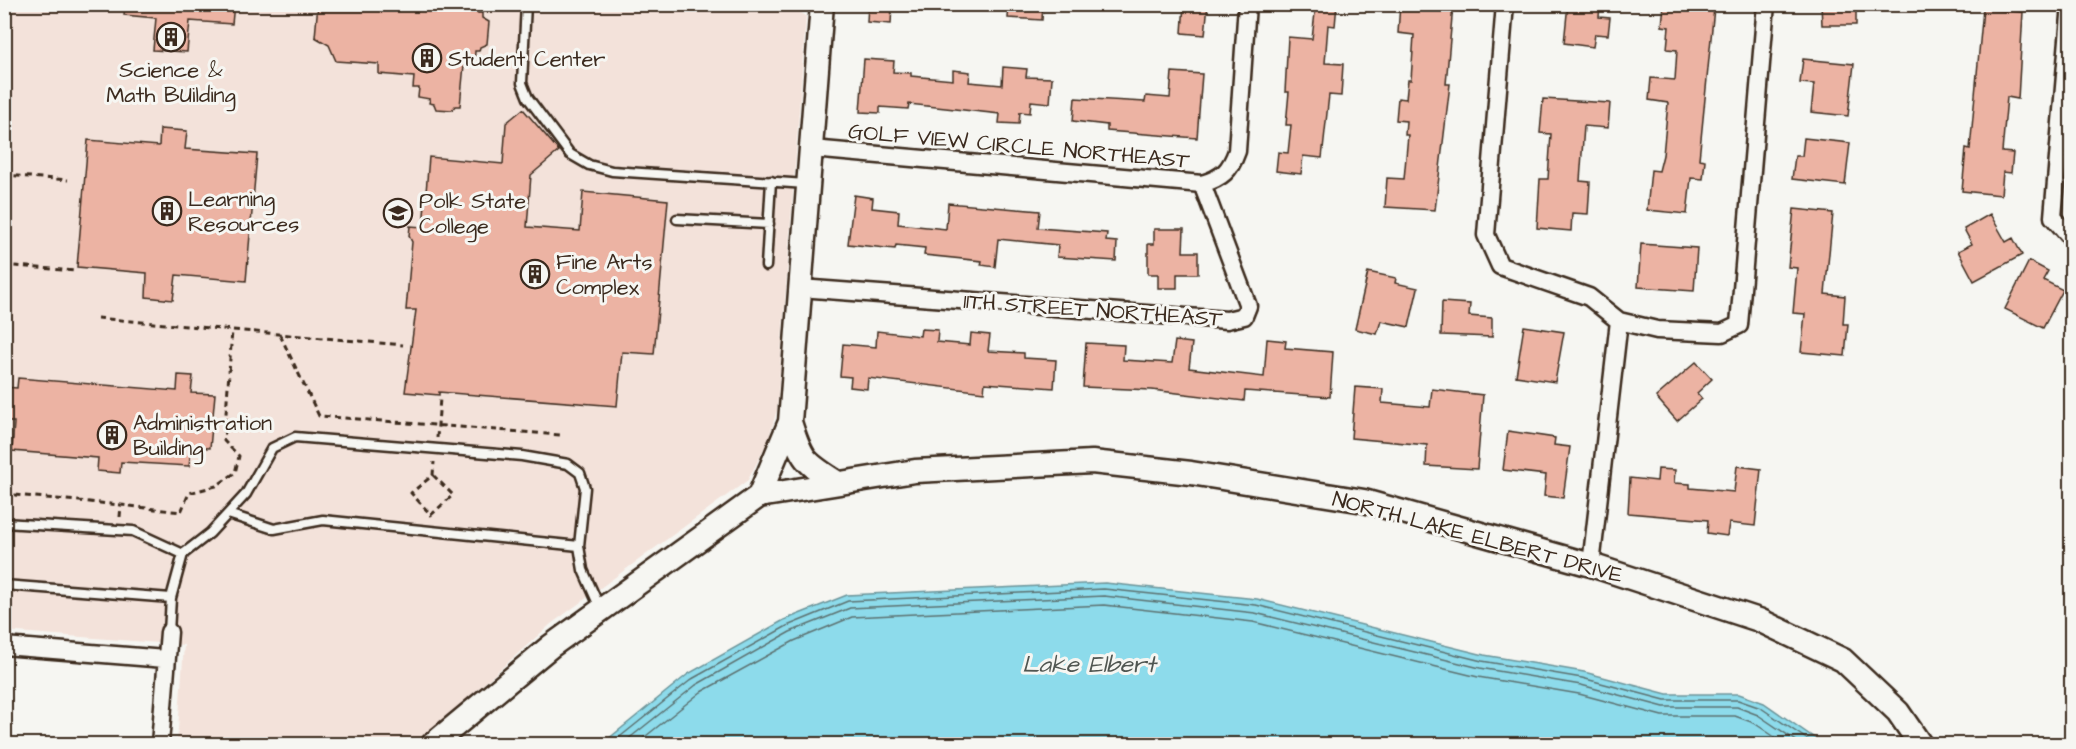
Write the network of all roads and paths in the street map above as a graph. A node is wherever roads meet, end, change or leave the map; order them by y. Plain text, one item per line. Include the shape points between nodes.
1 (526, 4) edge
2 (822, 4) edge
3 (1247, 4) edge
4 (1505, 4) edge
5 (1766, 4) edge
6 (2072, 4) edge
7 (812, 149) junction
8 (4, 176) edge
9 (68, 180) dead end
10 (771, 182) junction
11 (809, 184) junction
12 (1203, 184) junction
13 (677, 219) dead end
14 (769, 224) junction
15 (2072, 239) edge
16 (4, 265) edge
17 (766, 266) dead end
18 (75, 271) dead end
19 (800, 288) junction
20 (98, 318) dead end
21 (1619, 321) junction
22 (232, 331) junction
23 (280, 335) junction
24 (403, 345) dead end
25 (440, 398) dead end
26 (790, 422) junction
27 (437, 425) junction
28 (560, 435) dead end
29 (436, 449) junction
30 (433, 475) junction
31 (838, 483) junction
32 (4, 494) edge
33 (759, 496) junction
34 (121, 506) junction
35 (228, 514) junction
36 (4, 523) edge
37 (120, 531) junction
38 (579, 546) junction
39 (183, 554) junction
40 (1591, 565) junction
41 (4, 585) edge
42 (171, 598) junction
43 (601, 610) junction
44 (169, 632) joint
45 (4, 646) edge
46 (165, 659) junction
47 (160, 744) edge
48 (433, 744) edge
49 (1920, 744) edge

1 - 10 lane via 522,83 528,98 570,154 589,165 612,171
2 - 7 street
3 - 12 street, GOLF VIEW CIRCLE NORTHEAST via 1237,151 1232,166 1221,178
4 - 21 street via 1485,235 1500,266 1589,297
5 - 21 street via 1739,325 1722,333 1657,330
6 - 15 street via 2054,217
7 - 11 street
7 - 12 street, GOLF VIEW CIRCLE NORTHEAST
8 - 9 path
10 - 11 lane
10 - 14 lane
11 - 19 street
12 - 19 street, 11TH STREET NORTHEAST via 1248,306 1244,316 1227,320
13 - 14 lane
14 - 17 lane
16 - 18 path
19 - 26 street
20 - 22 path
21 - 40 street
22 - 23 path
22 - 34 path via 224,441 239,456 235,473 216,486 189,493 181,512
23 - 24 path
23 - 27 path via 319,416
25 - 27 path
26 - 31 street via 798,451 809,465
26 - 33 street
27 - 28 path
27 - 29 path
29 - 30 path
29 - 35 lane via 295,437 272,448 246,494
29 - 38 lane via 568,464 580,473 585,488
30 - 30 path via 411,493 431,515 453,495
31 - 33 street, NORTH LAKE ELBERT DRIVE
31 - 40 street, NORTH LAKE ELBERT DRIVE via 883,475 1092,462 1191,473 1364,501
32 - 34 path
33 - 43 street
34 - 37 path
35 - 38 lane via 274,529 323,520
35 - 39 lane
36 - 37 lane
37 - 39 lane via 133,531
38 - 43 lane via 583,570
39 - 42 lane
40 - 49 street, NORTH LAKE ELBERT DRIVE via 1759,620 1843,660 1898,712
41 - 42 lane
42 - 44 lane
43 - 48 street via 551,646
44 - 46 street
45 - 46 street
46 - 47 street

